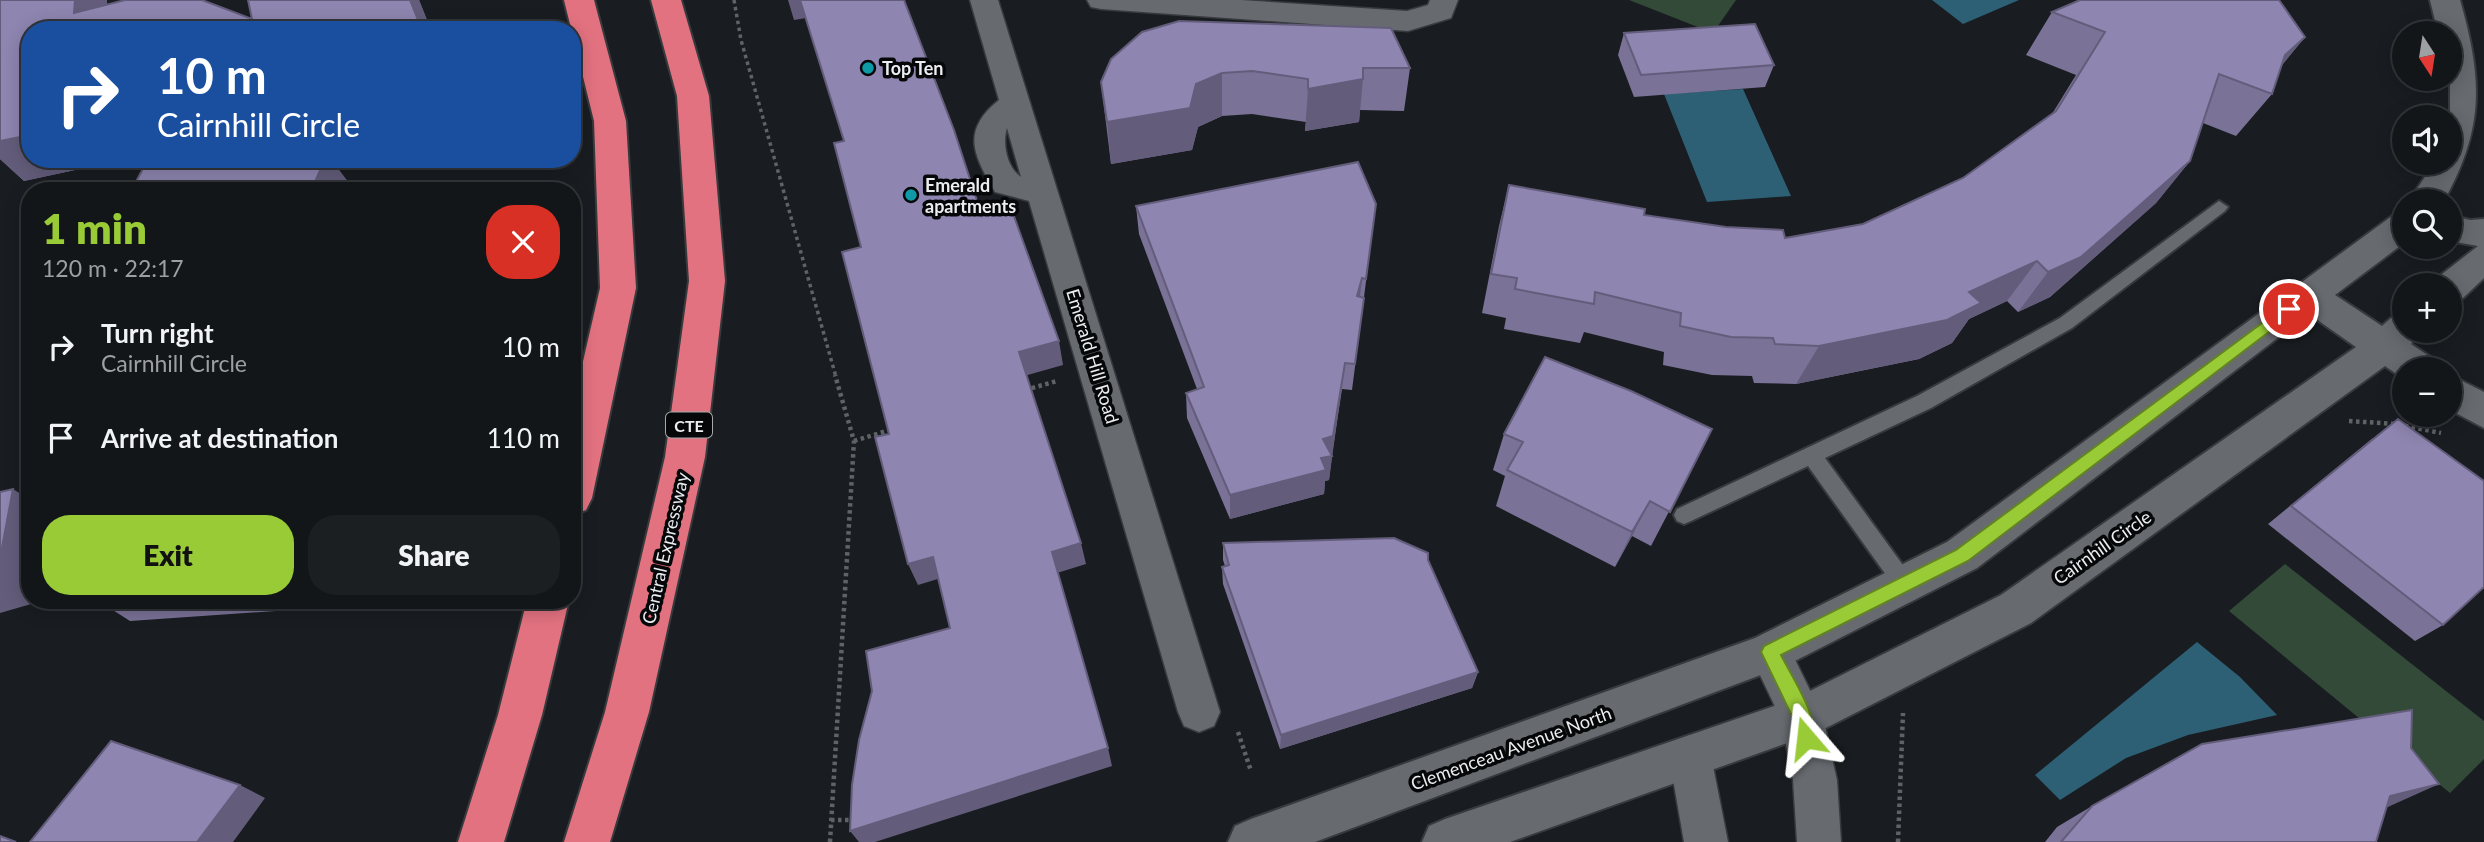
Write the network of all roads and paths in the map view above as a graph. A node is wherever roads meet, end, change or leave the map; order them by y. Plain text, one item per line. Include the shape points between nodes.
1 (579, 0) edge
2 (666, 0) edge
3 (734, 0) edge
4 (984, 0) edge
5 (1101, 0) edge
6 (1444, 0) edge
7 (2445, 0) edge
8 (2437, 189) edge
9 (2219, 207) dead end
10 (2462, 231) edge
11 (2392, 234) edge
12 (2483, 256) edge
13 (2462, 276) edge
14 (2307, 295) junction
15 (2392, 337) edge
16 (2392, 339) edge
17 (2398, 343) edge
18 (2409, 357) edge
19 (1098, 369) junction
20 (1021, 391) edge
21 (2462, 398) edge
22 (2484, 412) edge
23 (2342, 420) dead end
24 (905, 426) edge
25 (2448, 434) dead end
26 (854, 441) junction
27 (1812, 455) junction
28 (581, 457) edge
29 (1685, 515) edge
30 (1906, 586) junction
31 (546, 609) edge
32 (1770, 652) junction
33 (1199, 712) dead end
34 (1903, 713) dead end
35 (1802, 717) junction
36 (1237, 728) dead end
37 (1690, 756) junction
38 (1251, 771) dead end
39 (831, 820) junction
40 (853, 830) edge
41 (481, 842) edge
42 (587, 842) edge
43 (830, 842) edge
44 (1251, 842) edge
45 (1445, 842) edge
46 (1706, 842) edge
47 (1819, 842) edge
48 (1898, 842) edge

1 - 28 highway via 610,121 618,288
2 - 42 highway, Central Expressway / CTE via 692,96 707,281 685,457 627,712
3 - 26 path via 741,40
4 - 19 street, Emerald Hill Road via 1015,103 988,128 988,139 1006,184 1023,190 1040,188
5 - 6 street via 1408,21 1441,11
7 - 8 main road via 2469,99 2460,151
9 - 27 lane via 2066,323 1924,402
10 - 12 main road via 2470,233
11 - 14 main road
12 - 13 main road
14 - 15 main road
14 - 30 main road via 1962,555
16 - 35 main road, Cairnhill Circle via 2016,609
17 - 18 main road
19 - 20 path
19 - 33 street, Emerald Hill Road
21 - 22 main road
23 - 25 path
24 - 26 path
26 - 39 path
27 - 29 lane
27 - 30 lane
30 - 32 main road
31 - 41 highway via 520,715
32 - 35 street
32 - 44 main road, Clemenceau Avenue North
34 - 48 path
35 - 37 main road
35 - 47 street via 1815,780
36 - 38 path
37 - 45 main road
37 - 46 street
39 - 40 path via 852,818
39 - 43 path

